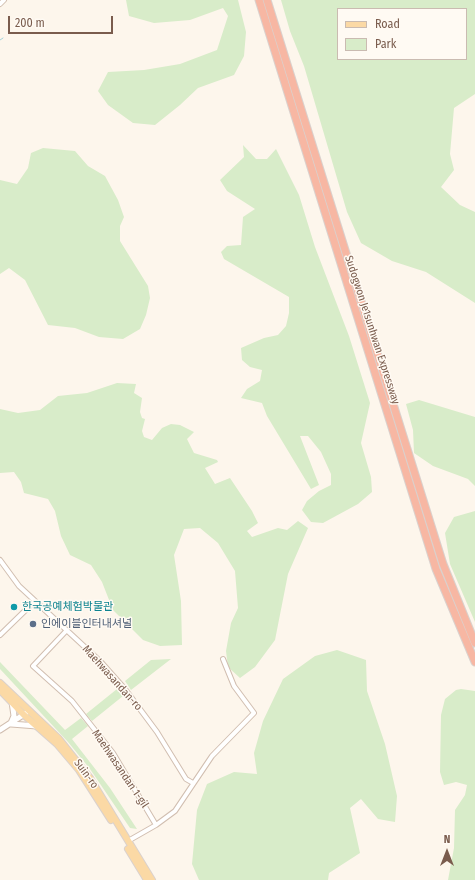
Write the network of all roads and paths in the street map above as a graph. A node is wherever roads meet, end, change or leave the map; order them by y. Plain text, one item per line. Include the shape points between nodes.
1 (4, 0) edge
2 (258, 0) edge
3 (267, 0) edge
4 (0, 4) edge
5 (1, 562) edge
6 (35, 601) junction
7 (67, 630) junction
8 (0, 635) edge
9 (475, 643) edge
10 (223, 659) dead end
11 (475, 662) edge
12 (0, 678) edge
13 (0, 683) edge
14 (0, 690) edge
15 (0, 695) edge
16 (14, 700) junction
17 (26, 712) junction
18 (10, 724) junction
19 (37, 726) junction
20 (0, 730) edge
21 (193, 783) junction
22 (156, 825) junction
23 (128, 841) junction
24 (147, 880) edge
25 (152, 880) edge

1 - 4 street
2 - 11 highway, Sudogwon Je1sunhwan Expressway via 436,569
3 - 9 highway, Sudogwon Je1sunhwan Expressway via 443,564
5 - 6 street, Maehwasandan-ro via 19,586
6 - 7 street, Maehwasandan-ro
6 - 8 street
7 - 21 street, Maehwasandan-ro via 125,689 157,732 186,779
7 - 22 street, Maehwasandan 1-gil via 33,666 72,702 113,753
10 - 21 street via 234,686 254,712 220,746
12 - 16 main road
13 - 16 main road, Suin-ro
14 - 16 main road, Suin-ro
15 - 16 main road
16 - 17 main road, Suin-ro
16 - 18 street via 14,716
17 - 18 street
17 - 19 main road, Suin-ro
17 - 23 main road, Suin-ro via 59,739 90,778
18 - 19 street
18 - 20 street
19 - 24 main road, Suin-ro via 57,744 79,770
21 - 22 street via 183,802
22 - 23 street
23 - 25 main road, Suin-ro

